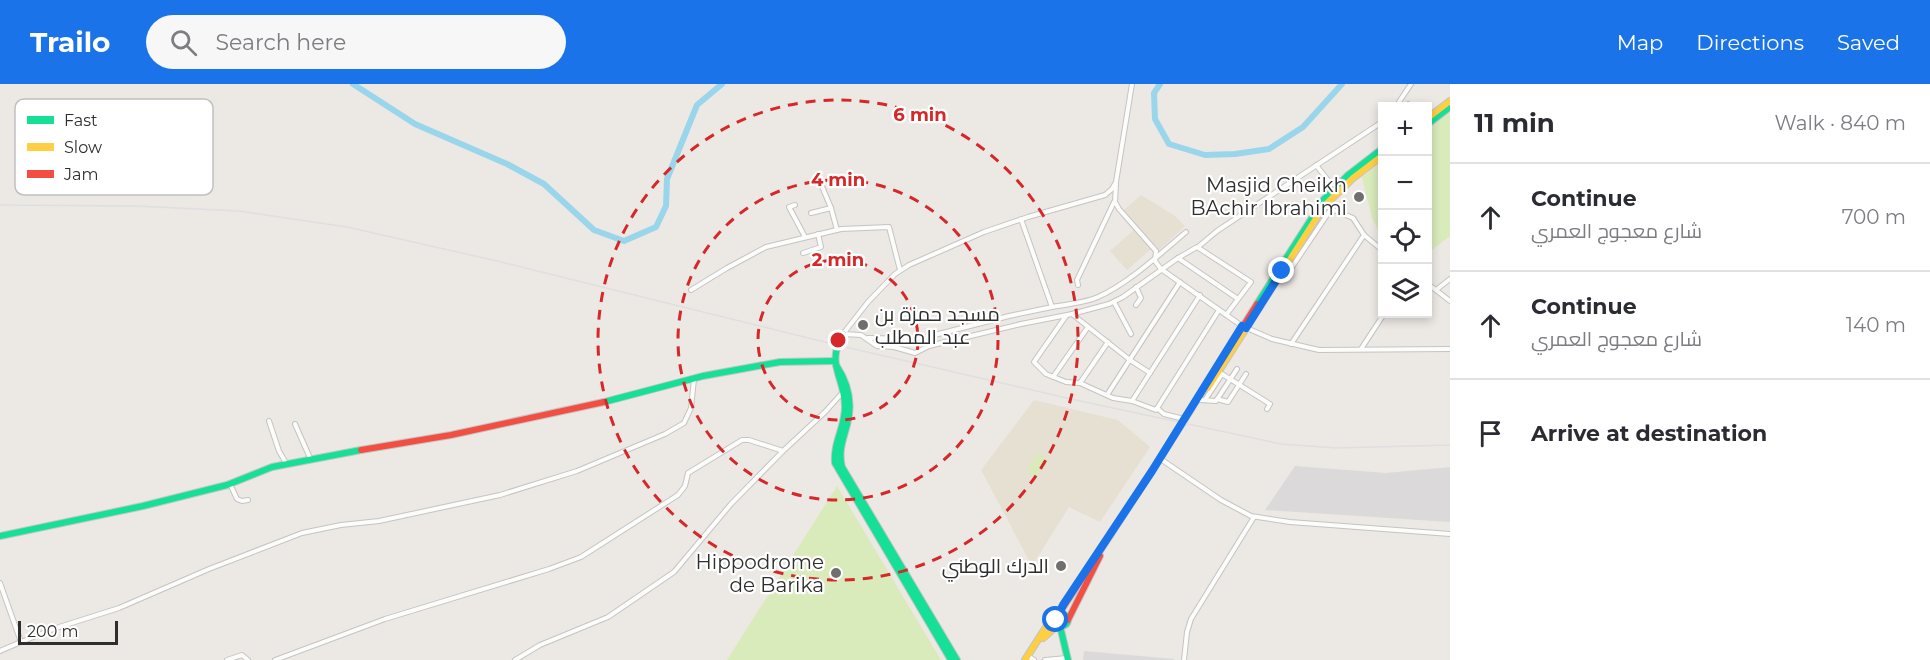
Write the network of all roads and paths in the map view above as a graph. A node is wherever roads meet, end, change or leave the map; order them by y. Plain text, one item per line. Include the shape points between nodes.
1 (1132, 84) edge
2 (1411, 84) edge
3 (1450, 101) edge
4 (1399, 102) dead end
5 (1450, 107) edge
6 (1432, 114) edge
7 (1432, 121) edge
8 (1378, 125) edge
9 (1378, 153) edge
10 (1378, 160) edge
11 (1316, 165) junction
12 (1116, 182) junction
13 (821, 184) dead end
14 (1334, 188) junction
15 (1115, 202) junction
16 (795, 205) dead end
17 (1328, 207) junction
18 (831, 208) junction
19 (811, 213) dead end
20 (1021, 219) junction
21 (837, 230) junction
22 (1186, 231) dead end
23 (818, 234) junction
24 (1364, 235) junction
25 (805, 237) junction
26 (1378, 246) edge
27 (1197, 247) junction
28 (803, 253) dead end
29 (1178, 258) junction
30 (1156, 259) junction
31 (1161, 269) junction
32 (900, 270) junction
33 (1450, 279) edge
34 (1180, 282) junction
35 (1078, 285) dead end
36 (1136, 287) junction
37 (1432, 287) edge
38 (691, 290) dead end
39 (1436, 290) junction
40 (1200, 295) junction
41 (1238, 299) junction
42 (1450, 301) edge
43 (1114, 302) junction
44 (1136, 305) dead end
45 (1052, 307) junction
46 (1219, 310) junction
47 (1070, 315) junction
48 (1226, 315) junction
49 (1381, 318) edge
50 (1088, 327) junction
51 (1244, 327) junction
52 (843, 334) junction
53 (1131, 334) dead end
54 (866, 338) junction
55 (1108, 342) junction
56 (1291, 344) junction
57 (1450, 349) edge
58 (1361, 350) junction
59 (1130, 360) junction
60 (835, 362) junction
61 (1237, 369) dead end
62 (1150, 373) junction
63 (1246, 374) dead end
64 (1053, 377) junction
65 (694, 379) junction
66 (1231, 379) junction
67 (1080, 383) junction
68 (1239, 384) junction
69 (845, 391) junction
70 (1107, 395) junction
71 (1217, 399) junction
72 (1203, 400) junction
73 (1132, 401) junction
74 (1157, 408) junction
75 (1267, 409) dead end
76 (1184, 419) junction
77 (269, 421) dead end
78 (296, 424) dead end
79 (783, 451) junction
80 (310, 458) junction
81 (1162, 460) junction
82 (286, 464) junction
83 (230, 484) junction
84 (248, 500) dead end
85 (1254, 517) junction
86 (1450, 534) edge
87 (0, 536) edge
88 (0, 583) edge
89 (1061, 622) junction
90 (21, 642) junction
91 (0, 651) edge
92 (1029, 659) edge
93 (1068, 659) edge
94 (228, 660) edge
95 (248, 660) edge
96 (275, 660) edge
97 (515, 660) edge
98 (951, 660) edge
99 (957, 660) edge
100 (1045, 660) edge
101 (1184, 660) edge

1 - 12 street
2 - 4 street
3 - 6 street
5 - 7 street
8 - 11 street
9 - 14 street
10 - 17 street via 1353,178
11 - 14 street
11 - 27 street
12 - 15 street
12 - 20 street via 1105,195
13 - 18 street
14 - 51 street via 1307,223
15 - 30 street via 1156,251
15 - 35 street
16 - 25 street via 789,207
17 - 24 street via 1353,218
17 - 51 street
18 - 19 street
18 - 21 street
20 - 32 street
20 - 45 street
21 - 23 street
21 - 32 street via 889,227
22 - 30 street
23 - 25 street
23 - 28 street via 821,247
24 - 26 street
24 - 56 street
25 - 38 street via 766,247
27 - 29 street
27 - 41 street via 1251,282
29 - 31 street
29 - 41 street
30 - 31 street
30 - 45 street via 1096,298
31 - 34 street
31 - 36 street
32 - 52 street
33 - 39 street
34 - 40 street
34 - 59 street
36 - 43 street
36 - 44 street via 1141,298
37 - 39 street
39 - 42 street
40 - 46 street
40 - 62 street
41 - 48 street
43 - 47 street
43 - 53 street
45 - 54 street via 919,339
46 - 48 street
46 - 74 street
47 - 50 street
47 - 54 street via 929,346 915,353 877,346
47 - 64 street via 1034,362
48 - 51 street
49 - 58 street
50 - 55 street
50 - 64 street
51 - 56 street
51 - 72 street
51 - 76 street
52 - 54 street
52 - 60 street via 836,346
55 - 59 street
55 - 67 street
56 - 58 street via 1319,350
57 - 58 street
59 - 62 street
59 - 70 street
60 - 65 street via 780,362
60 - 69 street
61 - 66 street
62 - 73 street
63 - 68 street
64 - 67 street
65 - 80 street via 451,435
65 - 90 street via 691,408 684,423 577,471 500,495 302,533 119,608
66 - 68 street
66 - 71 street
66 - 72 street via 1222,374
67 - 70 street
68 - 71 street via 1228,402
68 - 75 street via 1270,404
69 - 79 street
69 - 98 street via 844,415 834,450 837,467
69 - 99 street via 850,407 840,447 842,467
70 - 73 street
71 - 72 street
72 - 81 street
73 - 74 street
74 - 76 street
76 - 89 street via 1063,605
77 - 82 street
78 - 80 street
79 - 96 street via 742,440 688,473 678,495 581,557 385,619
79 - 97 street via 712,525 674,572 608,617 540,645
80 - 82 street
81 - 85 street
81 - 89 street
82 - 83 street
83 - 84 street via 237,499
83 - 87 street
85 - 86 street
85 - 101 street via 1191,619
88 - 90 street
89 - 92 street via 1048,632
89 - 92 street via 1048,624
89 - 93 street
90 - 91 street
93 - 100 street
94 - 95 street via 242,656

